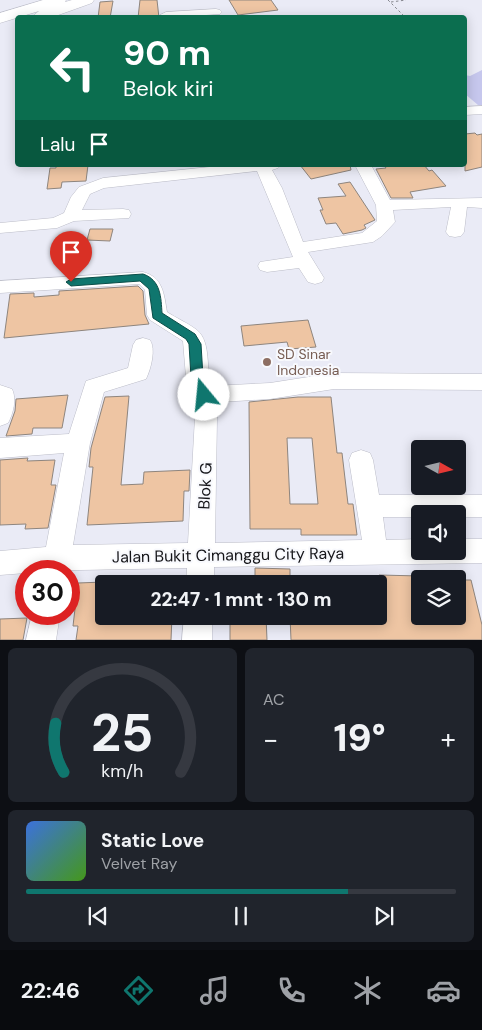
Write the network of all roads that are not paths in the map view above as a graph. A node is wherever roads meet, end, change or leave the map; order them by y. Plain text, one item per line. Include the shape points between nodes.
1 (49, 0) edge
2 (59, 0) edge
3 (78, 0) edge
4 (87, 0) edge
5 (163, 0) edge
6 (216, 12) dead end
7 (29, 15) edge
8 (42, 15) edge
9 (166, 15) edge
10 (178, 15) edge
11 (0, 17) edge
12 (15, 19) edge
13 (0, 24) edge
14 (15, 24) edge
15 (0, 30) edge
16 (482, 110) edge
17 (467, 112) edge
18 (258, 167) edge
19 (268, 167) edge
20 (365, 167) edge
21 (460, 202) junction
22 (482, 204) edge
23 (384, 205) junction
24 (123, 214) dead end
25 (72, 216) junction
26 (0, 228) edge
27 (455, 232) dead end
28 (302, 254) junction
29 (267, 266) dead end
30 (315, 278) dead end
31 (0, 287) edge
32 (143, 345) dead end
33 (482, 382) edge
34 (0, 393) edge
35 (0, 417) edge
36 (206, 417) dead end
37 (78, 443) junction
38 (0, 448) edge
39 (361, 460) dead end
40 (369, 506) junction
41 (482, 506) edge
42 (374, 538) dead end
43 (466, 551) edge
44 (482, 551) edge
45 (411, 552) edge
46 (201, 556) junction
47 (57, 560) edge
48 (0, 563) edge
49 (15, 563) edge
50 (80, 563) edge
51 (200, 575) edge
52 (44, 625) edge
53 (198, 625) edge
54 (41, 640) edge
55 (197, 640) edge

1 - 11 highway
2 - 11 highway
3 - 7 highway
4 - 8 highway
5 - 9 street
6 - 10 street
12 - 13 highway
14 - 15 highway
16 - 17 street
18 - 25 street via 95,184 82,190
19 - 28 street
20 - 23 street
21 - 22 street
21 - 23 street
21 - 27 street
23 - 28 street via 386,222 367,238
24 - 25 street
25 - 26 street via 57,223
28 - 29 street
28 - 30 street
31 - 33 street via 143,278 154,288 157,315 191,336 195,344 197,377 204,395 270,391 334,381
32 - 37 street via 138,373 94,387
34 - 35 street via 4,395
36 - 46 street, Blok G
37 - 38 street
37 - 47 street
39 - 40 street
40 - 41 street
40 - 42 street
43 - 44 street, Jalan Bukit Cimanggu City Raya
45 - 46 street, Jalan Bukit Cimanggu City Raya
46 - 50 street, Jalan Bukit Cimanggu City Raya
46 - 51 street, Blok G
48 - 49 street, Jalan Bukit Cimanggu City Raya
52 - 54 street
53 - 55 street

